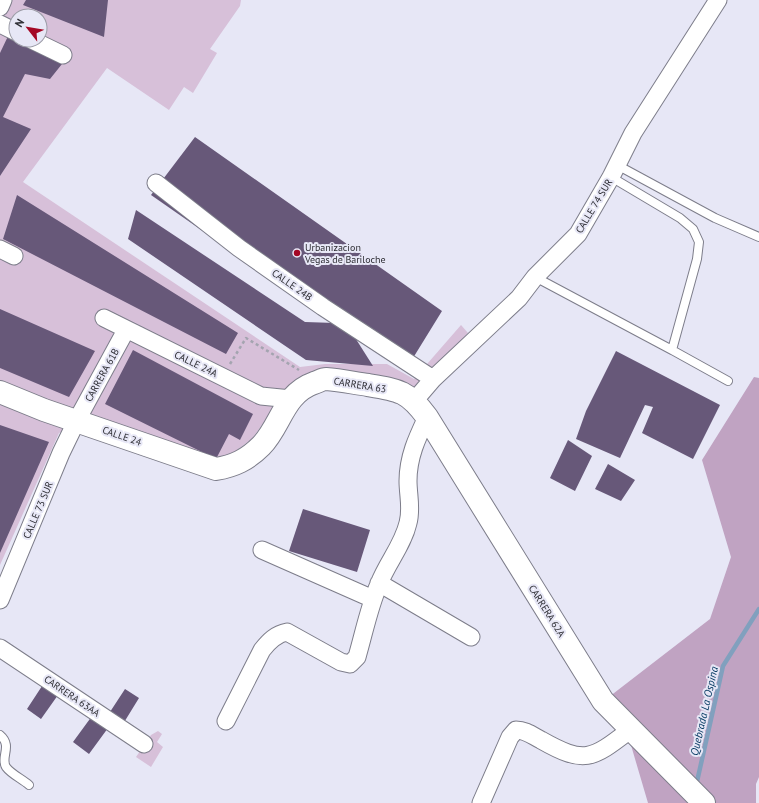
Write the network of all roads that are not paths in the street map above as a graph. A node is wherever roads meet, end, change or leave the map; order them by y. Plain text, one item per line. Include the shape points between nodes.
1 (3, 0) edge
2 (718, 0) edge
3 (0, 7) edge
4 (48, 48) edge
5 (63, 55) dead end
6 (614, 171) junction
7 (156, 183) dead end
8 (759, 237) edge
9 (535, 277) junction
10 (104, 318) dead end
11 (126, 330) junction
12 (672, 350) junction
13 (433, 380) junction
14 (728, 381) dead end
15 (0, 392) edge
16 (291, 399) junction
17 (421, 408) junction
18 (77, 420) junction
19 (245, 460) joint
20 (262, 550) dead end
21 (379, 583) junction
22 (373, 599) junction
23 (0, 600) edge
24 (471, 637) dead end
25 (0, 648) edge
26 (226, 721) dead end
27 (630, 730) junction
28 (0, 735) edge
29 (144, 744) dead end
30 (29, 785) dead end
31 (481, 803) edge
32 (704, 803) edge

1 - 3 street
2 - 6 street, CALLE 74 SUR via 633,133
4 - 5 street
6 - 8 lane
6 - 9 street, CALLE 74 SUR via 578,234
6 - 12 lane via 693,228 699,242 698,259
7 - 13 street, CALLE 24B via 245,252
9 - 12 lane
9 - 13 street, CALLE 74 SUR via 519,298
10 - 11 street, CALLE 24A
11 - 16 street, CALLE 24A via 261,396
11 - 18 street, CARRERA 61B
12 - 14 lane
13 - 17 street, CALLE 74 SUR
15 - 18 street, CALLE 24
16 - 17 street, CARRERA 63 via 306,386 325,379 387,388 406,394
16 - 19 street, CARRERA 63 via 262,446
17 - 21 street, CALLE 74 SUR via 409,464 408,523
17 - 27 street, CARRERA 62A via 603,701
18 - 19 street, CALLE 24 via 216,469 231,467
18 - 23 street, CALLE 73 SUR
20 - 22 street
21 - 22 street, CALLE 74 SUR
21 - 24 street
22 - 26 street, CALLE 74 SUR via 357,657 350,664 341,662 288,632 279,633 262,650
25 - 29 street, CARRERA 63AA
27 - 31 street via 602,751 588,756 562,752 523,730 516,730 510,737
27 - 32 street, CARRERA 62A
28 - 30 lane via 5,741 5,767

